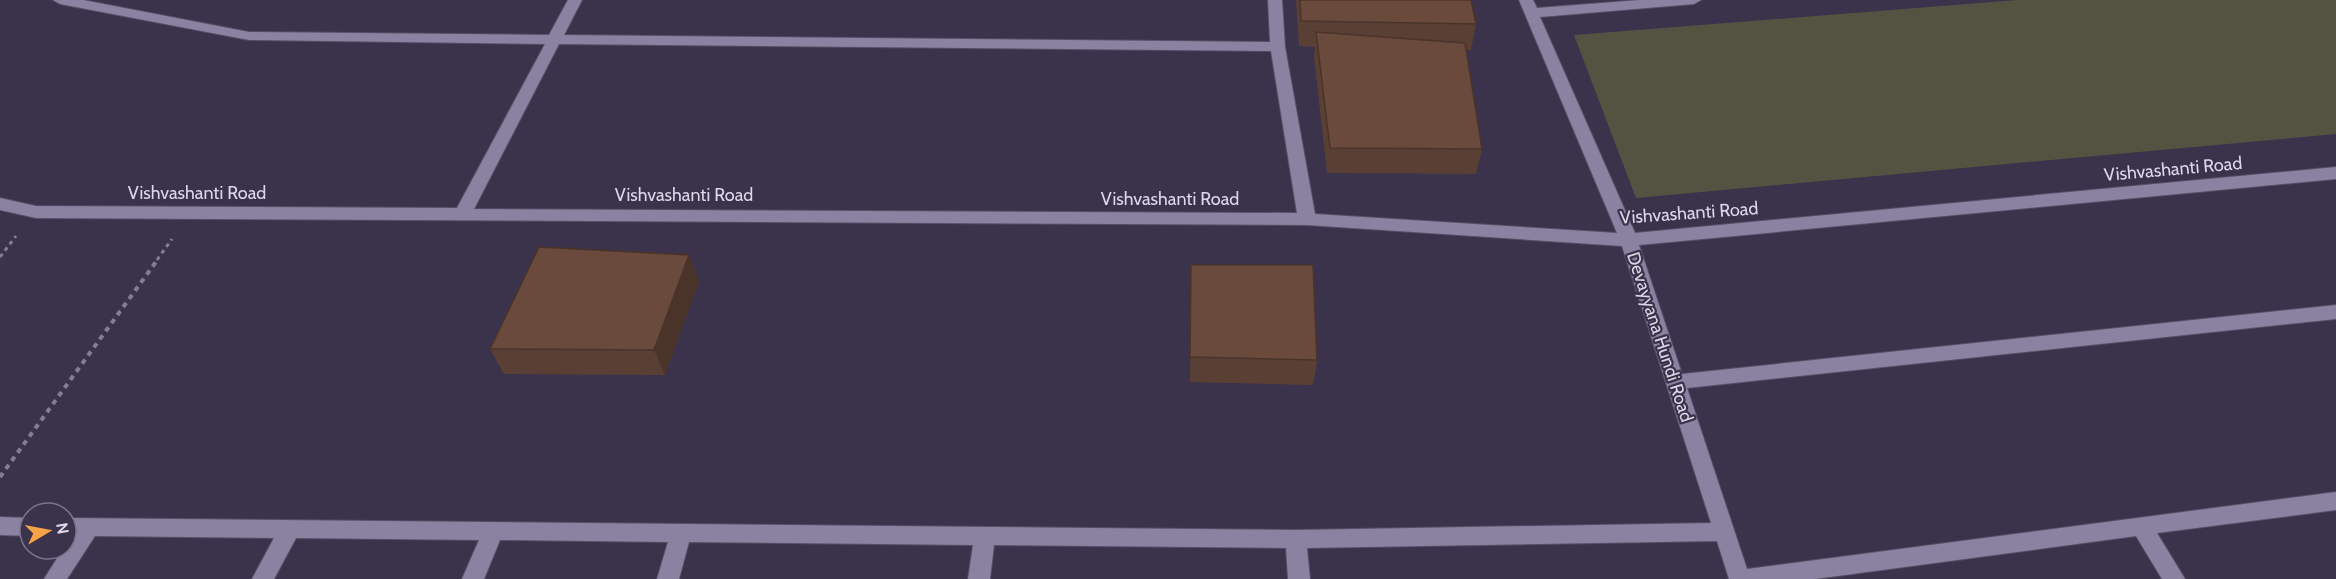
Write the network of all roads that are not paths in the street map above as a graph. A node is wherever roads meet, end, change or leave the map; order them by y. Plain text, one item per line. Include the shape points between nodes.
1 (60, 0) edge
2 (575, 0) edge
3 (1275, 0) edge
4 (1694, 0) edge
5 (1528, 6) edge
6 (552, 40) junction
7 (1278, 47) junction
8 (2336, 173) edge
9 (0, 204) edge
10 (463, 213) junction
11 (1307, 219) junction
12 (1629, 240) junction
13 (2336, 312) edge
14 (1674, 382) junction
15 (2336, 501) edge
16 (0, 526) edge
17 (18, 527) edge
18 (2142, 527) junction
19 (78, 528) edge
20 (89, 528) junction
21 (290, 529) junction
22 (493, 532) junction
23 (1725, 532) junction
24 (681, 533) junction
25 (985, 536) junction
26 (1296, 539) junction
27 (55, 579) edge
28 (263, 579) edge
29 (473, 579) edge
30 (668, 579) edge
31 (979, 579) edge
32 (1299, 579) edge
33 (1742, 579) edge
34 (2174, 579) edge

1 - 6 street via 249,36
2 - 6 street
3 - 7 street
4 - 5 street
5 - 12 street, Devayyana Hundi Road
6 - 7 street
6 - 10 street
7 - 11 street
8 - 12 street, Vishvashanti Road
9 - 10 street, Vishvashanti Road via 36,212
10 - 11 street, Vishvashanti Road
11 - 12 street, Vishvashanti Road
12 - 14 street, Devayyana Hundi Road
13 - 14 street
14 - 23 street, Devayyana Hundi Road
15 - 18 street
16 - 17 street
18 - 33 street
18 - 34 street
19 - 20 street
20 - 21 street
20 - 27 street
21 - 22 street
21 - 28 street
22 - 24 street
22 - 29 street
23 - 26 street
23 - 33 street, Devayyana Hundi Road
24 - 25 street
24 - 30 street
25 - 26 street
25 - 31 street
26 - 32 street

